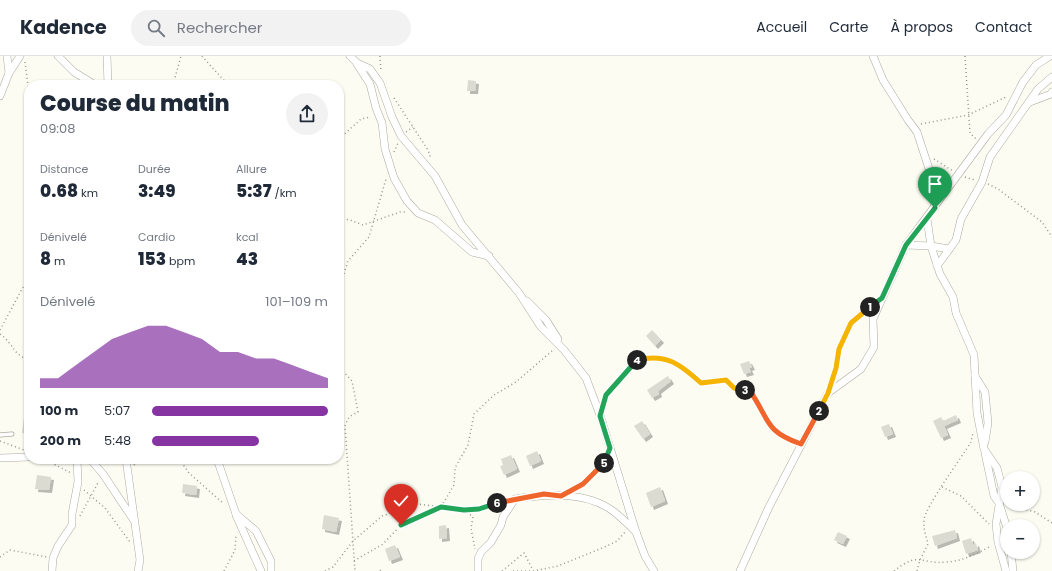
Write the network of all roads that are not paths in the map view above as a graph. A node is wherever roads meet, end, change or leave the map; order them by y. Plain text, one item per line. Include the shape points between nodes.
1 (7, 56) edge
2 (20, 56) edge
3 (58, 56) edge
4 (107, 56) edge
5 (350, 56) edge
6 (873, 56) edge
7 (1050, 56) edge
8 (357, 63) junction
9 (9, 74) junction
10 (1052, 77) edge
11 (88, 80) edge
12 (108, 80) edge
13 (1052, 92) edge
14 (0, 96) edge
15 (1030, 102) junction
16 (935, 208) junction
17 (927, 219) junction
18 (906, 245) junction
19 (931, 246) junction
20 (949, 249) junction
21 (489, 256) junction
22 (937, 266) junction
23 (12, 434) dead end
24 (0, 435) edge
25 (24, 457) edge
26 (0, 458) edge
27 (78, 464) edge
28 (94, 464) edge
29 (127, 464) edge
30 (219, 464) edge
31 (999, 502) junction
32 (236, 514) junction
33 (1004, 519) edge
34 (133, 520) junction
35 (636, 532) junction
36 (1012, 559) edge
37 (52, 571) edge
38 (138, 571) edge
39 (261, 571) edge
40 (271, 571) edge
41 (478, 571) edge
42 (654, 571) edge
43 (740, 571) edge
44 (1006, 571) edge
45 (1013, 571) edge

1 - 9 street
2 - 9 street
3 - 11 street via 74,72
4 - 12 street
5 - 8 street
6 - 16 street via 883,80 917,132 933,180
7 - 16 street via 1036,65 1023,82 1006,115
8 - 21 street via 370,69 380,83 401,136 435,176 462,225
8 - 21 street via 370,84 381,120 389,163 407,201 417,211 435,220 472,252
9 - 14 street
10 - 15 street via 1038,89
13 - 15 street
15 - 20 street via 990,158 982,182 961,219 956,240
16 - 17 street
17 - 18 street
17 - 19 street
18 - 19 street
18 - 43 street via 873,319 874,347 862,369 828,393 769,507
19 - 20 street
19 - 22 street
20 - 22 street
21 - 35 street via 519,293 546,320 561,347 586,378
22 - 31 street via 953,297 956,313 974,355 977,414 984,449 997,468 1002,487
23 - 24 lane
25 - 26 street
27 - 37 street via 72,526 58,546 53,558
28 - 34 street
29 - 34 street
30 - 32 street
31 - 33 street
31 - 44 street via 998,542
32 - 39 street
32 - 40 street via 256,531 271,560
34 - 38 street via 140,560
35 - 41 street via 613,511 595,502 544,494 515,499 503,517 502,525 481,552
35 - 42 street
36 - 45 street

